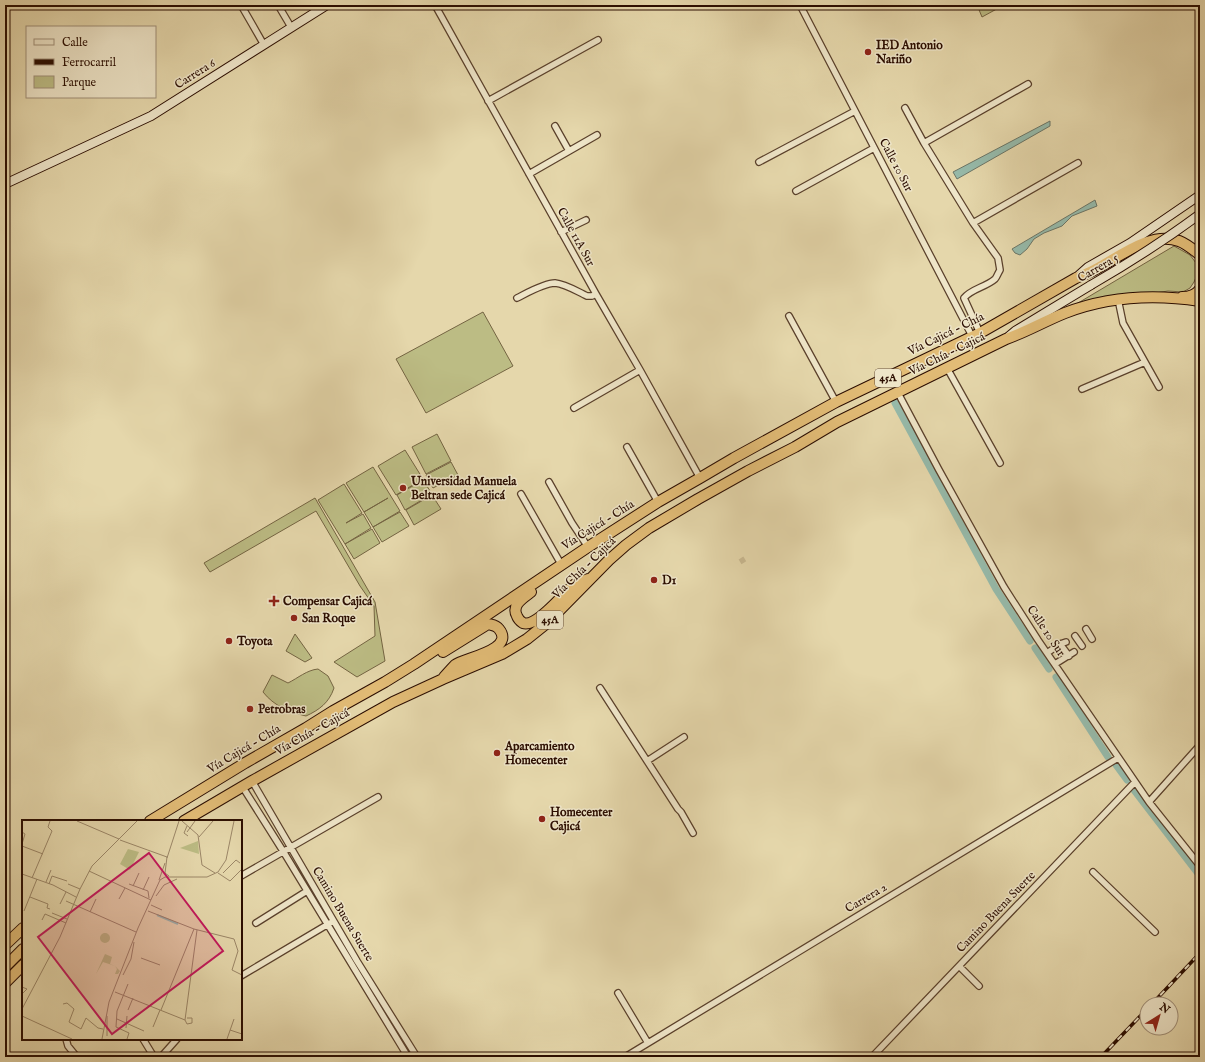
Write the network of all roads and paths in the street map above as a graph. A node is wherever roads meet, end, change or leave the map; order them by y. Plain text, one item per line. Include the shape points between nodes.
1 (241, 5) edge
2 (278, 5) edge
3 (327, 5) edge
4 (435, 5) edge
5 (800, 5) edge
6 (291, 27) junction
7 (598, 40) dead end
8 (264, 45) junction
9 (1028, 84) dead end
10 (488, 100) junction
11 (905, 108) dead end
12 (855, 111) junction
13 (555, 126) dead end
14 (597, 135) dead end
15 (924, 144) junction
16 (874, 148) junction
17 (569, 151) junction
18 (759, 162) dead end
19 (1078, 162) dead end
20 (528, 174) junction
21 (5, 184) edge
22 (796, 191) dead end
23 (1200, 195) edge
24 (1200, 214) edge
25 (586, 220) dead end
26 (973, 223) junction
27 (561, 232) junction
28 (1200, 255) edge
29 (1076, 278) junction
30 (1200, 289) edge
31 (596, 294) junction
32 (517, 298) dead end
33 (1178, 298) junction
34 (1118, 299) junction
35 (1200, 301) edge
36 (788, 316) dead end
37 (976, 334) junction
38 (1006, 339) junction
39 (1145, 362) junction
40 (947, 368) junction
41 (640, 370) junction
42 (1159, 387) dead end
43 (1082, 389) dead end
44 (898, 393) junction
45 (836, 402) junction
46 (574, 408) dead end
47 (627, 448) dead end
48 (1000, 463) dead end
49 (700, 478) junction
50 (549, 482) dead end
51 (521, 494) dead end
52 (658, 502) junction
53 (588, 547) junction
54 (558, 567) junction
55 (590, 579) junction
56 (1086, 629) dead end
57 (1075, 636) dead end
58 (1092, 639) dead end
59 (1082, 646) dead end
60 (1074, 652) dead end
61 (1047, 653) junction
62 (1069, 656) junction
63 (1055, 664) junction
64 (443, 679) junction
65 (600, 688) dead end
66 (368, 692) junction
67 (684, 737) dead end
68 (1200, 745) edge
69 (1118, 758) junction
70 (647, 761) junction
71 (252, 781) junction
72 (1134, 782) junction
73 (242, 786) junction
74 (378, 798) dead end
75 (1149, 802) junction
76 (152, 820) edge
77 (186, 820) edge
78 (693, 833) dead end
79 (290, 847) junction
80 (283, 851) junction
81 (1200, 866) edge
82 (1093, 872) dead end
83 (242, 875) edge
84 (307, 891) junction
85 (334, 921) junction
86 (256, 923) dead end
87 (328, 925) junction
88 (22, 929) edge
89 (1155, 932) dead end
90 (5, 945) edge
91 (22, 951) edge
92 (355, 962) junction
93 (22, 966) edge
94 (959, 966) junction
95 (5, 967) edge
96 (242, 975) edge
97 (5, 983) edge
98 (979, 986) dead end
99 (618, 993) dead end
100 (396, 1022) junction
101 (389, 1026) junction
102 (66, 1040) edge
103 (144, 1040) edge
104 (176, 1040) edge
105 (648, 1043) junction
106 (77, 1057) edge
107 (154, 1057) edge
108 (161, 1057) edge
109 (408, 1057) edge
110 (417, 1057) edge
111 (625, 1057) edge
112 (872, 1057) edge

1 - 8 street
2 - 6 street
3 - 6 main road, Carrera 6
4 - 10 street, Calle 11A Sur
5 - 12 street, Calle 10 Sur
6 - 8 main road, Carrera 6
7 - 10 street
8 - 21 main road, Carrera 6 via 151,116
9 - 15 street
10 - 20 street, Calle 11A Sur
11 - 15 street
12 - 16 street, Calle 10 Sur
12 - 18 street
13 - 17 street
14 - 17 street
15 - 26 street
16 - 22 street
16 - 37 street, Calle 10 Sur
17 - 20 street
19 - 26 street
20 - 27 street, Calle 11A Sur
23 - 29 main road, Carrera 5 / 45A via 1130,243 1088,266
24 - 38 main road, Carrera 5 / 45A, bridge via 1131,262 1015,330
25 - 27 street
26 - 37 street via 998,258 1000,270 995,279 964,298 977,324
27 - 31 street, Calle 11A Sur
28 - 29 highway, 45A via 1178,241 1154,240
29 - 37 highway, Vía Cajicá - Chía / 45A
30 - 33 highway via 1188,297
31 - 32 street via 587,296 554,283 535,288
31 - 41 street, Calle 11A Sur
33 - 34 highway, 45A
33 - 35 highway, 45A
34 - 38 highway, 45A via 1066,313
34 - 39 street via 1123,323
36 - 45 street
37 - 45 highway, Vía Cajicá - Chía / 45A
38 - 40 highway, Vía Chía - Cajicá / 45A
39 - 42 street
39 - 43 street
40 - 44 highway, Vía Chía - Cajicá / 45A
40 - 48 street
41 - 46 street
41 - 49 street, Calle 11A Sur
44 - 55 highway, Vía Chía - Cajicá / 45A via 837,422 649,528
44 - 61 street, Calle 10 Sur via 973,533
45 - 49 highway, Vía Cajicá - Chía / 45A
47 - 52 street
49 - 52 highway, Vía Cajicá - Chía / 45A
50 - 53 street
51 - 54 street
52 - 53 highway, Vía Cajicá - Chía / 45A
53 - 54 highway, Vía Cajicá - Chía / 45A
54 - 55 highway via 550,578 517,604 515,610 519,620 530,624 575,584
54 - 66 highway, Vía Cajicá - Chía / 45A
55 - 64 highway, Vía Chía - Cajicá / 45A via 547,623 527,639 502,654
56 - 58 street
57 - 59 street
60 - 62 street
61 - 62 street via 1063,643
61 - 63 street, Calle 10 Sur
62 - 63 street
63 - 69 street, Calle 10 Sur
64 - 66 highway via 455,665 499,645 502,640 499,628 488,624 381,692
64 - 71 highway, Vía Chía - Cajicá / 45A via 393,702
65 - 70 street
66 - 76 highway, Vía Cajicá - Chía / 45A
67 - 70 street
68 - 75 street
69 - 72 street, Calle 10 Sur
69 - 105 street, Carrera 2
70 - 78 street
71 - 73 highway, Vía Chía - Cajicá / 45A
71 - 79 street, Camino Buena Suerte
72 - 75 street, Calle 10 Sur
72 - 94 street, Camino Buena Suerte
73 - 77 highway, Vía Chía - Cajicá / 45A
73 - 80 street, Camino Buena Suerte
74 - 79 street
75 - 81 street, Calle 10 Sur
79 - 80 street
79 - 85 street, Camino Buena Suerte
80 - 83 street
80 - 84 street, Camino Buena Suerte
82 - 89 street
84 - 86 street
84 - 87 street, Camino Buena Suerte
85 - 87 street
85 - 92 street, Camino Buena Suerte
87 - 92 street, Camino Buena Suerte
87 - 96 street
88 - 90 highway
91 - 95 highway
92 - 100 street, Camino Buena Suerte
92 - 101 street, Camino Buena Suerte
93 - 97 highway
94 - 98 street
94 - 112 street, Camino Buena Suerte
99 - 105 street
100 - 101 street
100 - 110 street, Camino Buena Suerte
101 - 109 street, Camino Buena Suerte
102 - 106 street
103 - 107 street
104 - 108 street
105 - 111 street, Carrera 2

